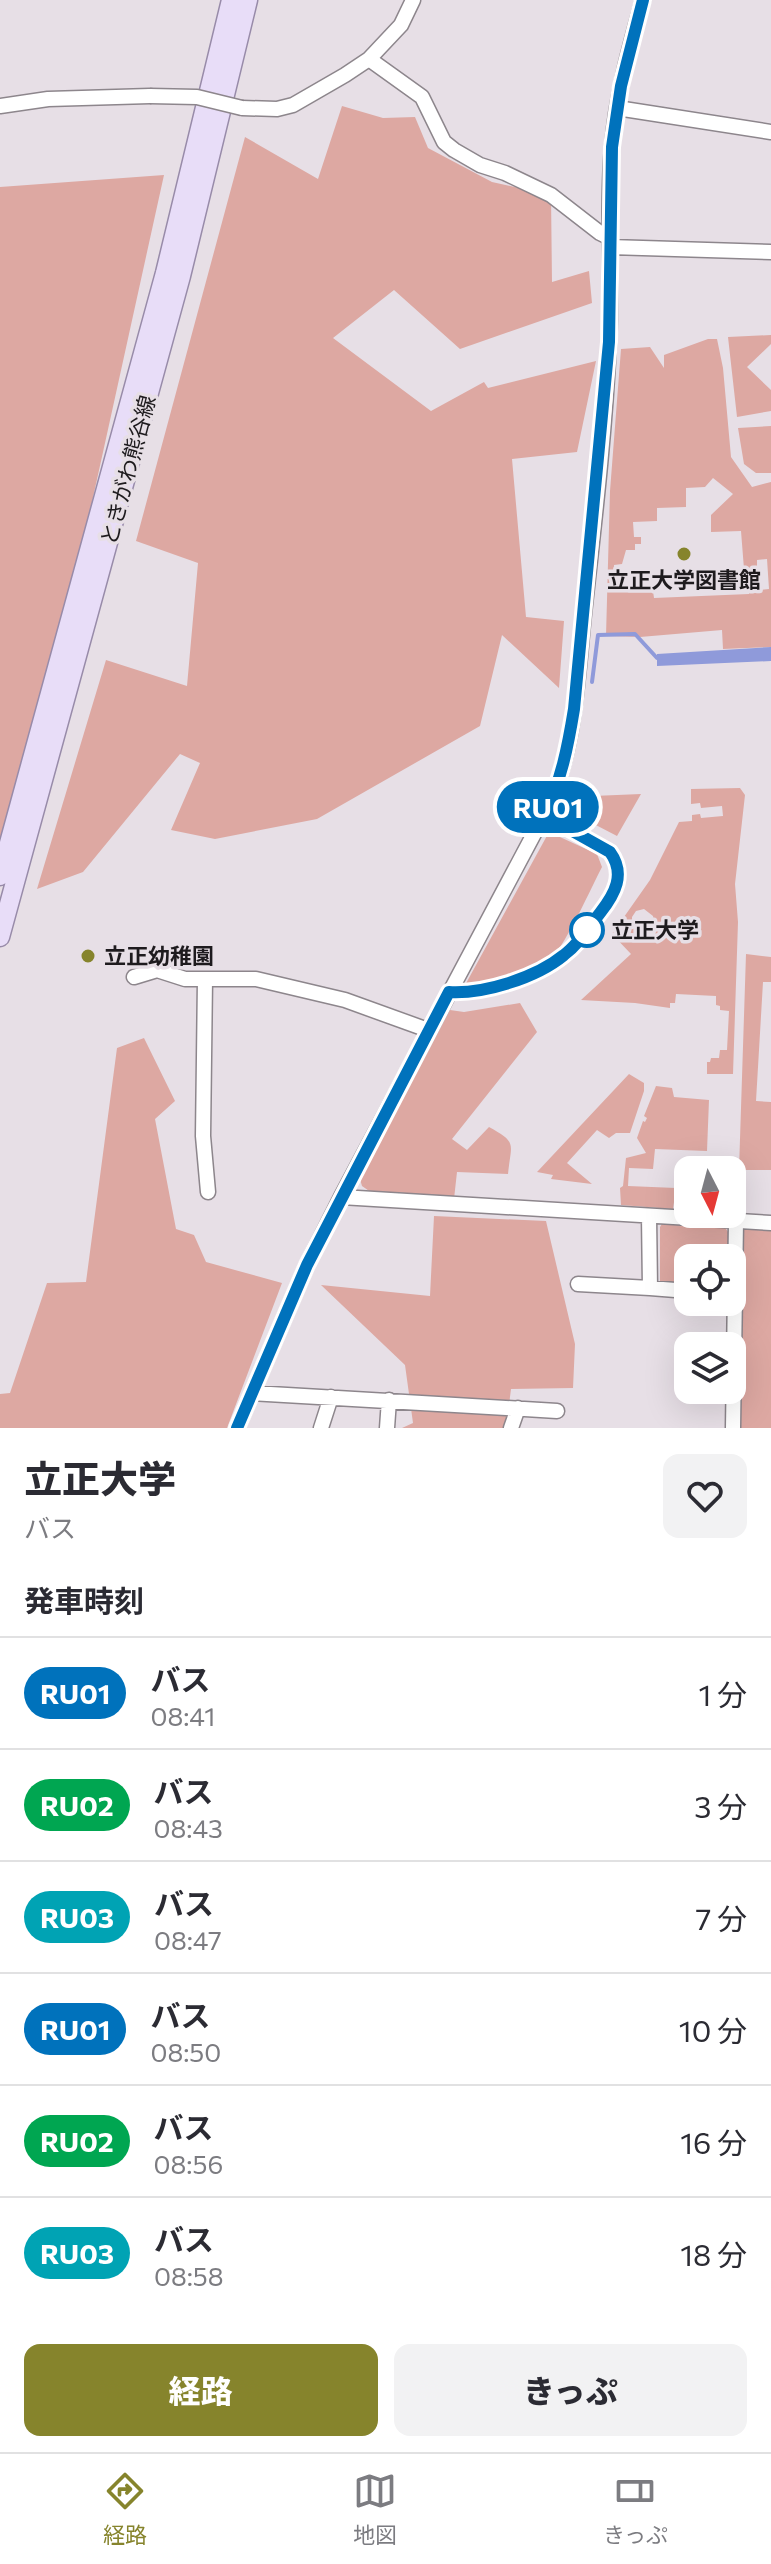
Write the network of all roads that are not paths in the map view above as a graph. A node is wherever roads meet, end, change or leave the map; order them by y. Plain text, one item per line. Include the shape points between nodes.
1 (231, 0) edge
2 (248, 0) edge
3 (413, 0) edge
4 (643, 0) edge
5 (369, 59) junction
6 (0, 106) edge
7 (617, 108) junction
8 (771, 132) edge
9 (610, 242) junction
10 (771, 252) edge
11 (0, 876) edge
12 (0, 937) edge
13 (134, 977) dead end
14 (205, 979) junction
15 (428, 1030) junction
16 (208, 1192) dead end
17 (341, 1197) junction
18 (649, 1216) junction
19 (674, 1217) edge
20 (746, 1222) edge
21 (771, 1223) edge
22 (578, 1284) dead end
23 (650, 1288) junction
24 (674, 1290) edge
25 (734, 1316) edge
26 (252, 1393) junction
27 (331, 1397) junction
28 (389, 1400) junction
29 (518, 1408) junction
30 (557, 1411) dead end
31 (237, 1428) edge
32 (321, 1428) edge
33 (387, 1428) edge
34 (511, 1428) edge
35 (733, 1428) edge

1 - 11 main road, ときがわ熊谷線 via 161,288
2 - 12 main road, ときがわ熊谷線 via 181,276
3 - 5 street via 401,25
4 - 7 street
5 - 6 street, bridge via 293,105 277,109 150,96
5 - 9 street via 422,97 444,142 454,150 551,195
7 - 8 street
7 - 9 street
9 - 10 street
9 - 15 street via 608,357 588,583 565,760 544,815
13 - 14 street via 157,970
14 - 15 street via 256,979 345,1000
14 - 16 street via 203,1136
15 - 17 street
17 - 18 street
17 - 26 street
18 - 19 street
18 - 23 street
20 - 21 street
22 - 23 street
23 - 24 street
25 - 35 street
26 - 27 street
26 - 31 street
27 - 28 street
27 - 32 street
28 - 29 street
28 - 33 street
29 - 30 street
29 - 34 street

